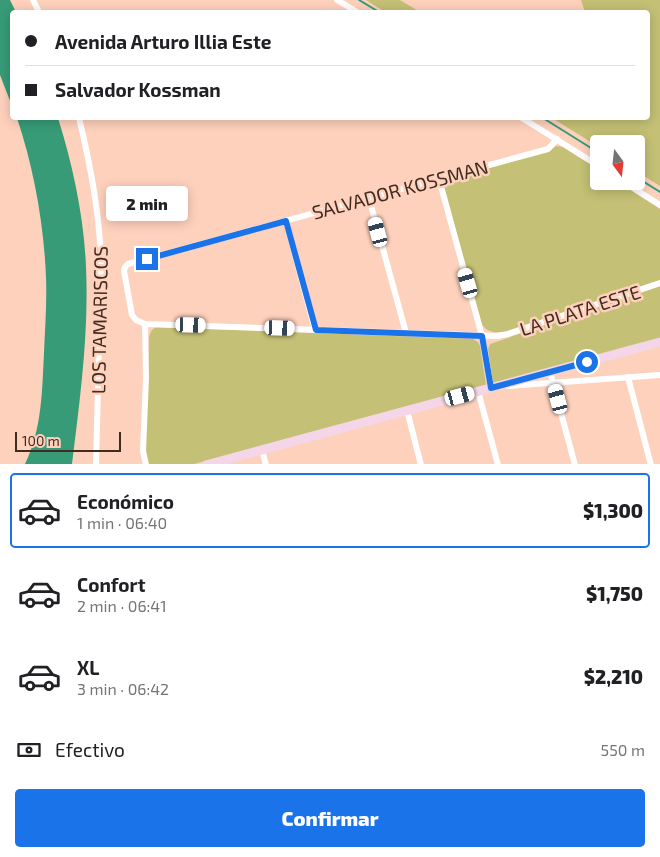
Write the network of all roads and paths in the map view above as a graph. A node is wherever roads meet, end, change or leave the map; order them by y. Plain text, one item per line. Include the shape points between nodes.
1 (337, 0) edge
2 (354, 10) edge
3 (79, 120) edge
4 (525, 120) edge
5 (557, 140) junction
6 (590, 160) edge
7 (439, 179) junction
8 (636, 190) edge
9 (369, 198) junction
10 (660, 205) edge
11 (286, 221) junction
12 (125, 267) joint
13 (660, 283) edge
14 (145, 324) junction
15 (316, 330) junction
16 (406, 333) junction
17 (482, 336) junction
18 (660, 342) edge
19 (550, 372) junction
20 (660, 375) edge
21 (628, 378) junction
22 (553, 383) junction
23 (491, 388) junction
24 (478, 391) junction
25 (407, 410) junction
26 (262, 450) junction
27 (96, 464) edge
28 (146, 464) edge
29 (206, 464) edge
30 (266, 464) edge
31 (421, 464) edge
32 (498, 464) edge
33 (575, 464) edge
34 (651, 464) edge

1 - 2 street
3 - 27 street, LOS TAMARISCOS via 96,198 100,244
4 - 5 street
5 - 6 street
5 - 7 street, SALVADOR KOSSMAN via 548,149
7 - 9 street, SALVADOR KOSSMAN
7 - 17 street
8 - 10 street
9 - 11 street, SALVADOR KOSSMAN
9 - 16 street
11 - 12 street, SALVADOR KOSSMAN
11 - 15 street
12 - 14 street, LOS TAMARISCOS via 131,312 136,320
13 - 17 street, LA PLATA ESTE via 500,336
14 - 15 street, LA PLATA ESTE
14 - 28 street via 143,451
15 - 16 street, LA PLATA ESTE
16 - 17 street, LA PLATA ESTE
17 - 23 street
18 - 19 street
19 - 22 street
19 - 23 street
20 - 21 street
21 - 22 street
21 - 34 street
22 - 23 street
22 - 33 street
23 - 24 street
24 - 25 street
24 - 32 street
25 - 26 street
25 - 31 street
26 - 29 street
26 - 30 street

